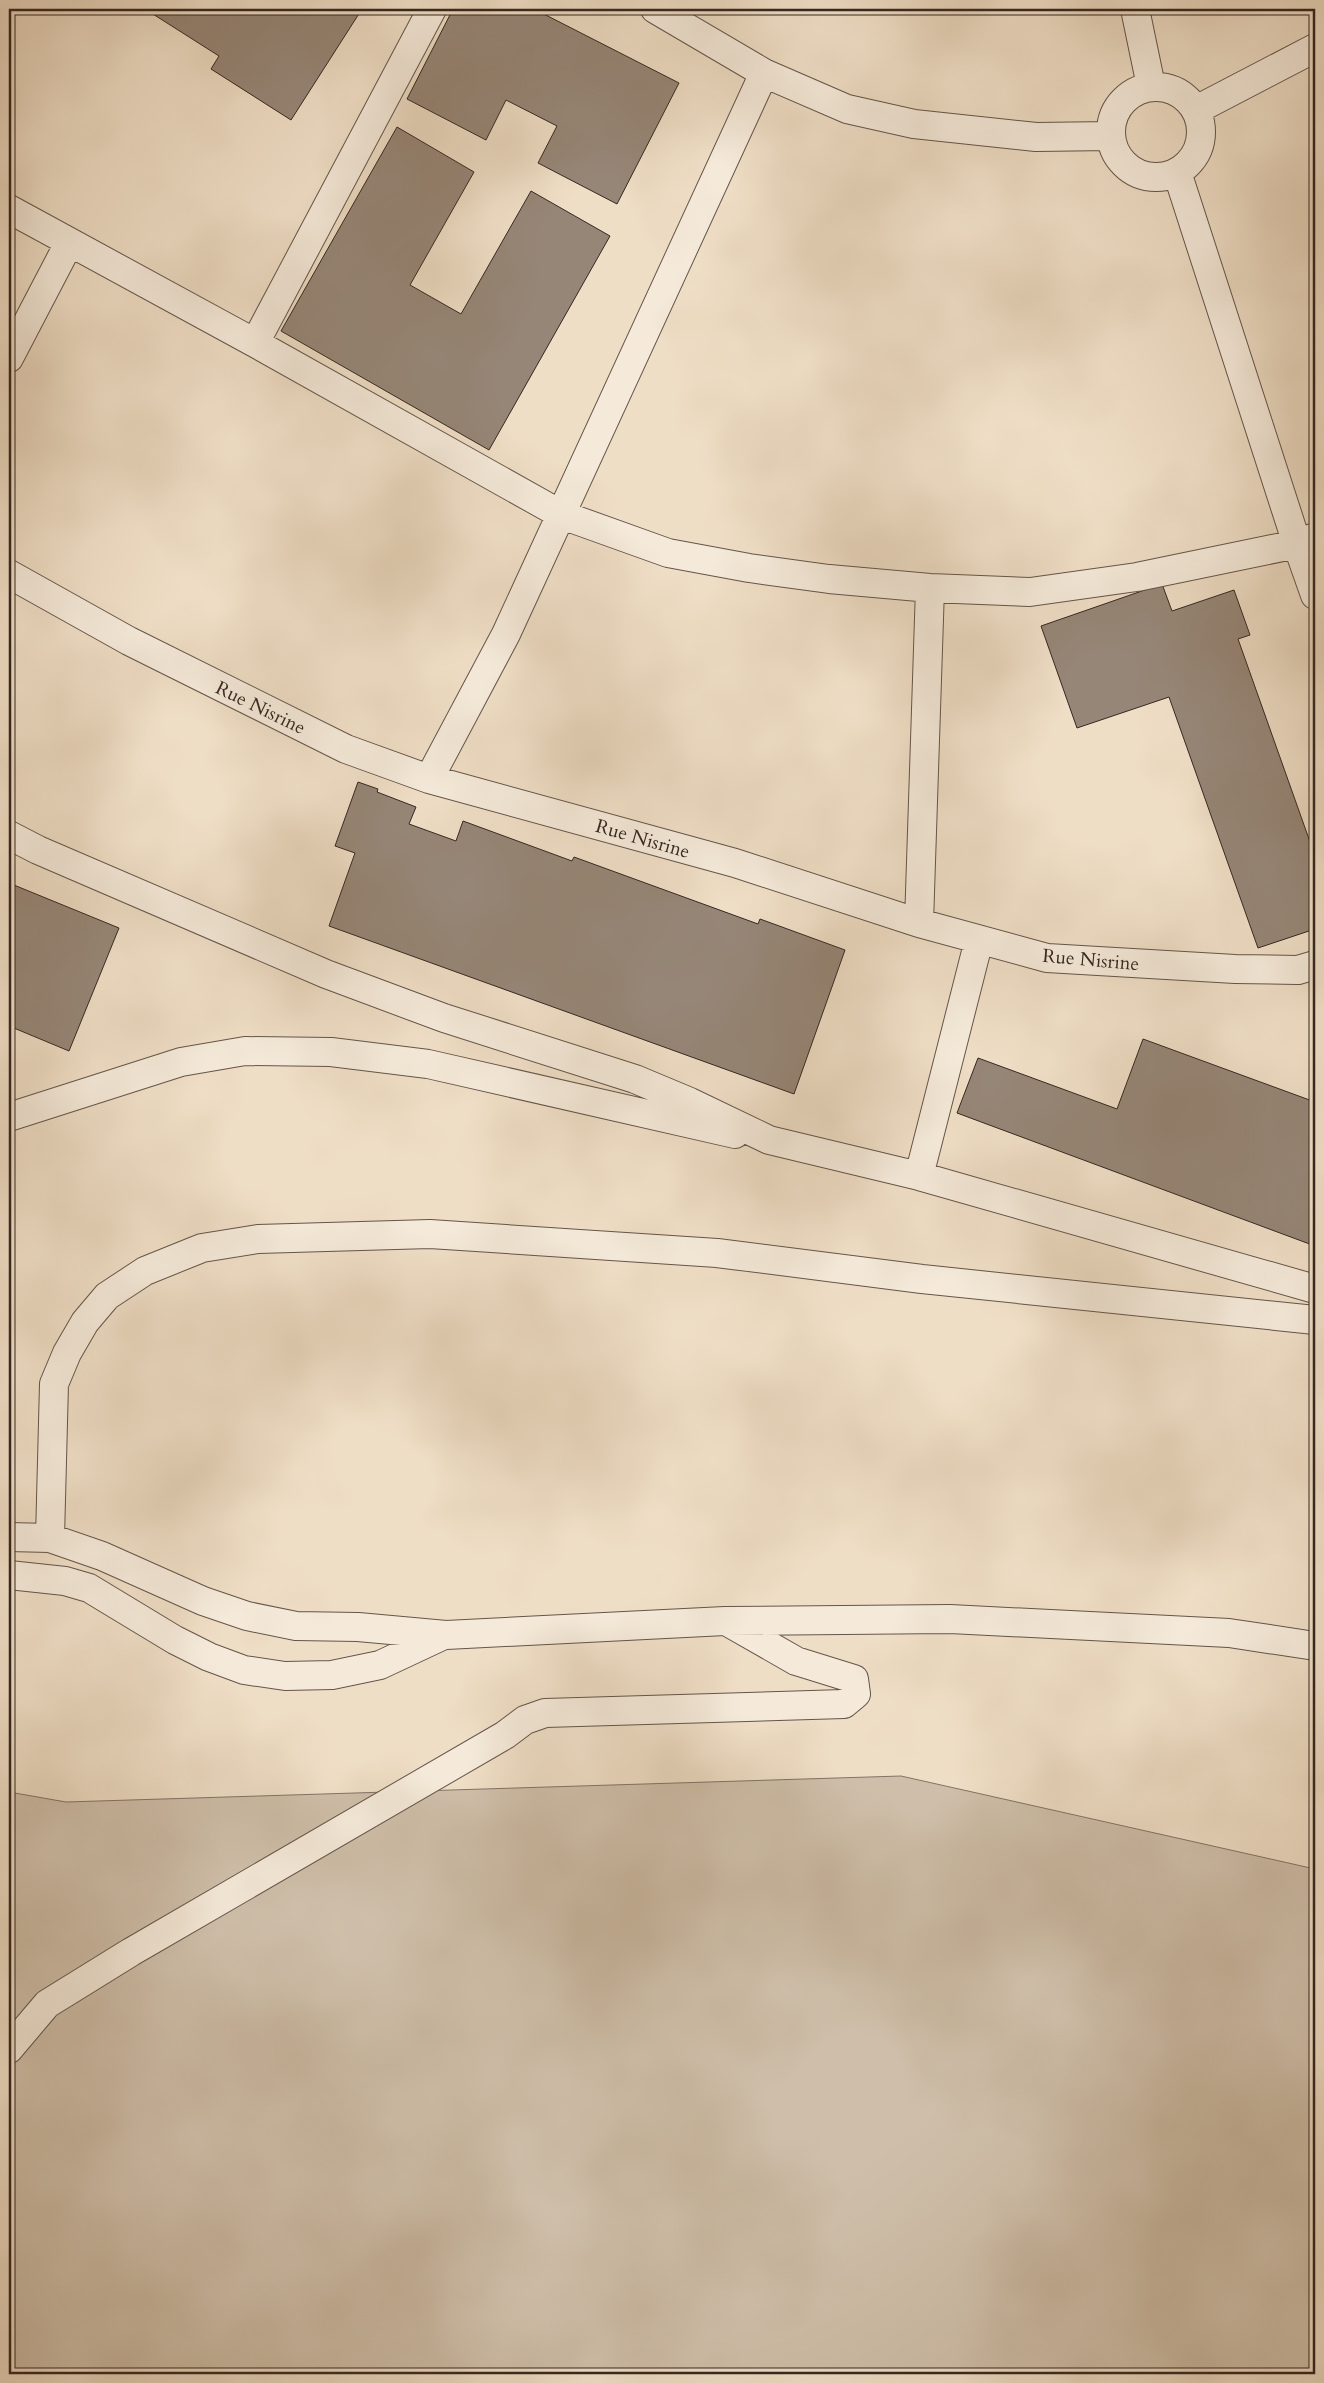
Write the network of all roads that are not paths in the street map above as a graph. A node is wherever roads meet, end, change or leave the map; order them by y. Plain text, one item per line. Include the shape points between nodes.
1 (432, 9) edge
2 (655, 9) edge
3 (1135, 9) edge
4 (1315, 48) edge
5 (764, 73) junction
6 (1152, 86) junction
7 (1196, 110) junction
8 (1110, 136) junction
9 (1177, 172) junction
10 (9, 209) edge
11 (69, 243) junction
12 (255, 343) junction
13 (9, 358) edge
14 (562, 515) junction
15 (1306, 541) edge
16 (9, 574) edge
17 (930, 588) junction
18 (1315, 595) edge
19 (429, 779) junction
20 (9, 835) edge
21 (919, 923) junction
22 (979, 940) junction
23 (1315, 965) edge
24 (9, 1117) edge
25 (769, 1140) junction
26 (919, 1176) junction
27 (1315, 1289) edge
28 (1315, 1320) edge
29 (9, 1537) edge
30 (50, 1538) junction
31 (9, 1575) edge
32 (725, 1621) junction
33 (446, 1635) junction
34 (1315, 1646) edge
35 (9, 2048) edge

1 - 12 street
2 - 5 street
3 - 6 street
4 - 7 street
5 - 8 street via 847,109 914,124 1036,137
5 - 14 street
6 - 7 street via 1169,88 1184,96
6 - 8 street via 1134,91 1120,102 1112,118
7 - 9 street via 1201,128 1199,146 1191,161
8 - 9 street via 1115,152 1126,166 1142,175 1160,177
9 - 15 street
10 - 11 street
11 - 12 street
11 - 13 street
12 - 14 street
14 - 17 street via 668,553 829,579
14 - 19 street via 506,634
15 - 17 street via 1137,577 1030,592
15 - 18 street
16 - 19 street, Rue Nisrine via 129,641 302,728 346,749
17 - 21 street
19 - 21 street, Rue Nisrine via 734,864
20 - 25 street via 326,974 444,1018 635,1079
21 - 22 street, Rue Nisrine
22 - 23 street, Rue Nisrine via 1047,958 1235,969 1298,970
22 - 26 street
24 - 25 street via 181,1062 245,1051 331,1052 428,1064 699,1127
25 - 26 street
26 - 27 street
28 - 30 street via 922,1279 717,1253 430,1234 258,1239 202,1248 144,1271 107,1296 85,1322 67,1353 54,1384
29 - 30 street
30 - 33 street via 102,1556 203,1602 247,1616 296,1626 358,1627
31 - 33 street via 65,1581 89,1588 209,1658 244,1670 285,1676 332,1675 380,1665
32 - 33 street
32 - 34 street via 950,1619 1229,1633
32 - 35 street via 796,1661 854,1679 856,1694 844,1704 545,1713 525,1720 505,1735 47,2004

